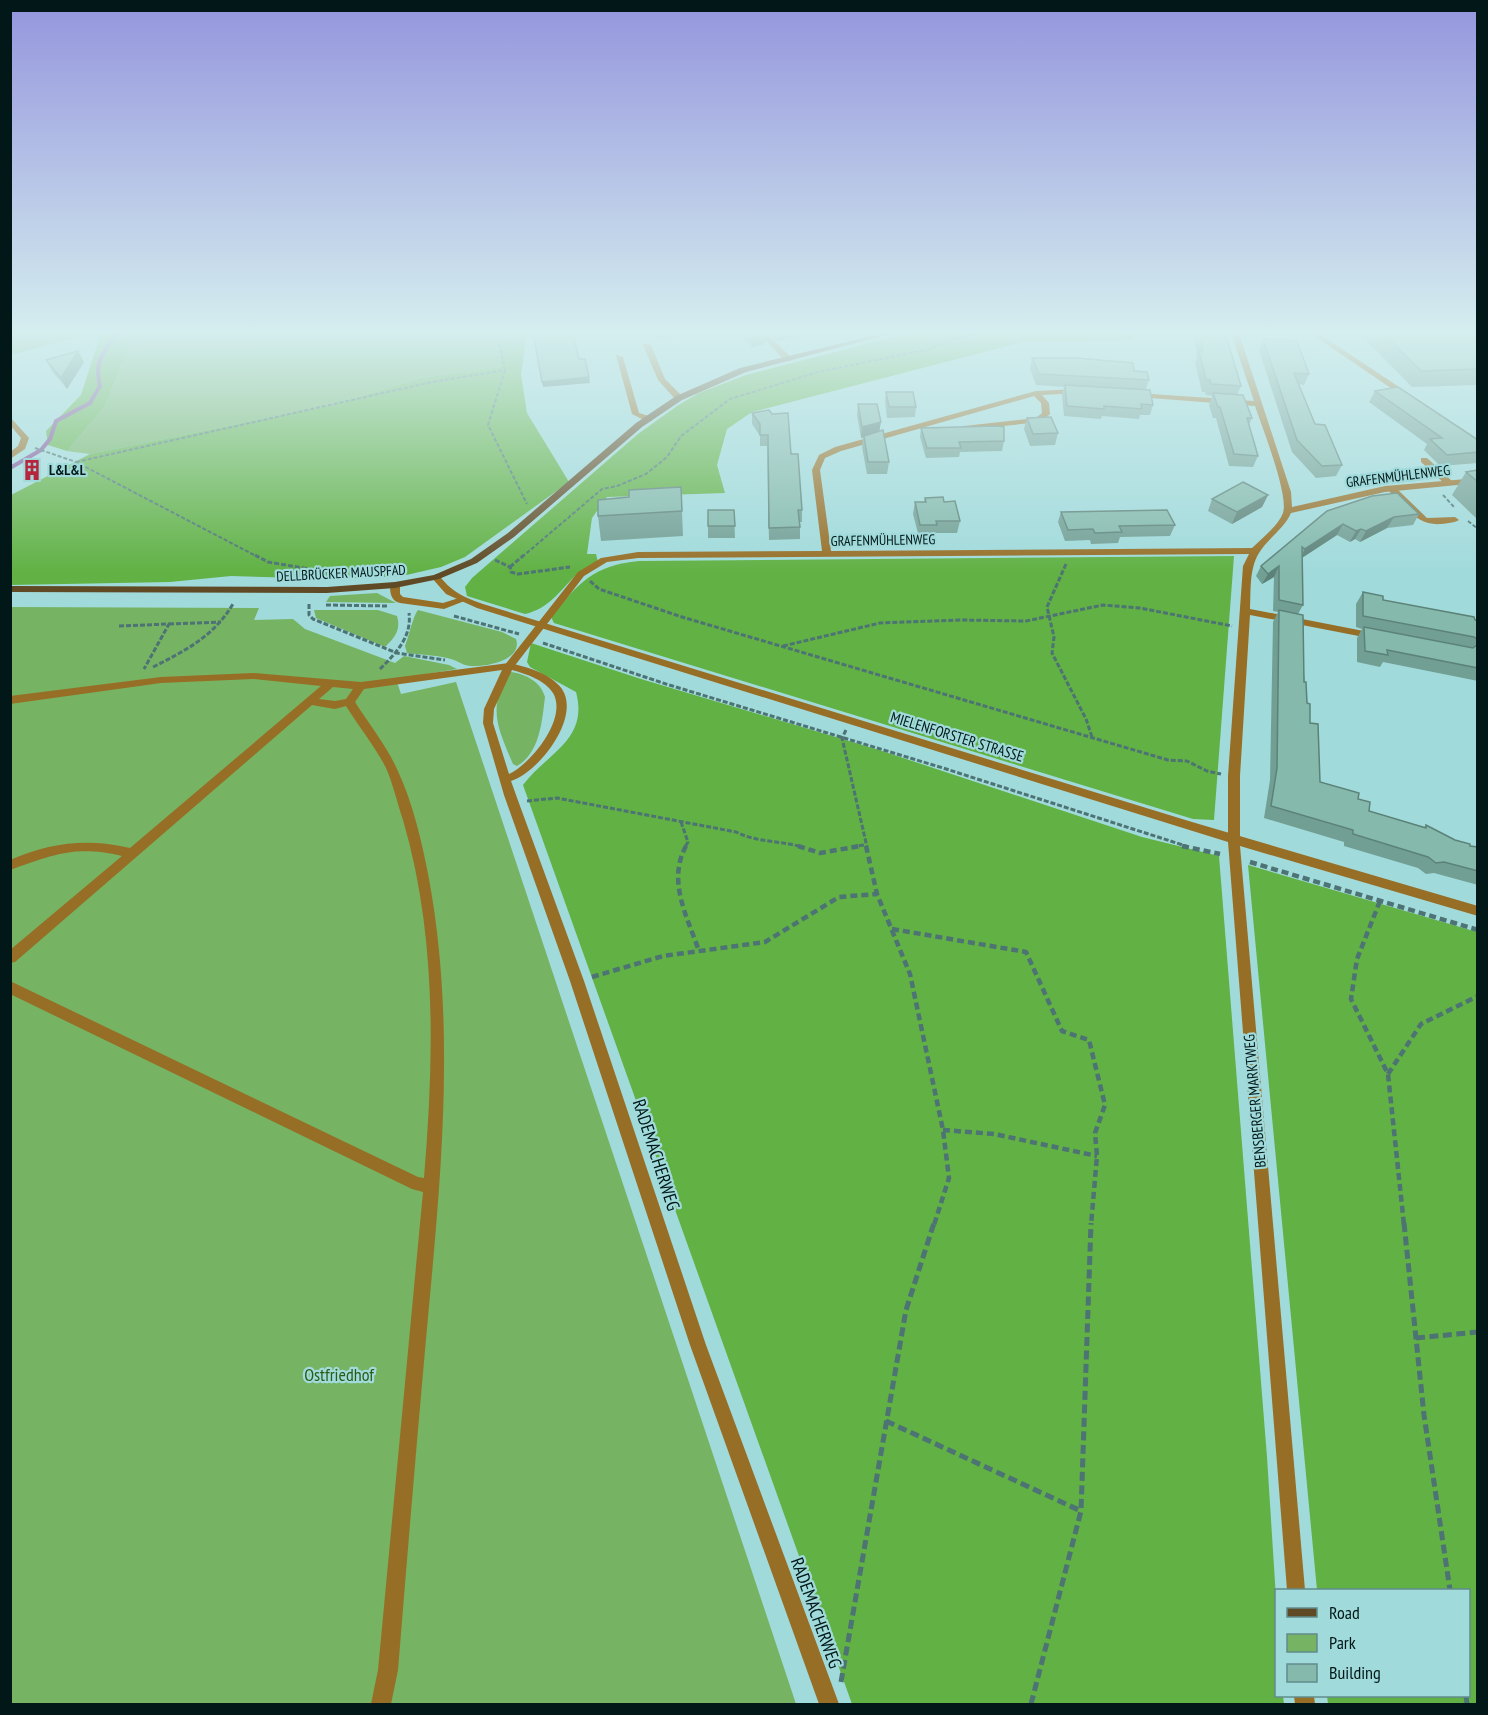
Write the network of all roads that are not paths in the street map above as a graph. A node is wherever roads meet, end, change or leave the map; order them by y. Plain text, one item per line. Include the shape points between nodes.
1 (636, 413) edge
2 (656, 413) edge
3 (966, 413) edge
4 (1046, 413) edge
5 (1261, 413) edge
6 (10, 418) edge
7 (649, 418) junction
8 (951, 429) edge
9 (940, 430) edge
10 (900, 432) junction
11 (10, 457) edge
12 (1424, 460) dead end
13 (1478, 480) edge
14 (1449, 483) junction
15 (1391, 488) junction
16 (1288, 512) junction
17 (1455, 520) dead end
18 (1255, 551) junction
19 (827, 555) junction
20 (436, 577) junction
21 (395, 585) junction
22 (10, 589) edge
23 (462, 600) junction
24 (1245, 611) junction
25 (540, 625) junction
26 (1384, 638) edge
27 (509, 666) junction
28 (330, 684) junction
29 (361, 686) junction
30 (10, 700) edge
31 (310, 701) junction
32 (349, 702) junction
33 (505, 779) junction
34 (1234, 840) junction
35 (131, 853) junction
36 (10, 865) edge
37 (1478, 911) edge
38 (10, 958) edge
39 (10, 987) edge
40 (431, 1186) junction
41 (1296, 1589) edge
42 (834, 1699) edge
43 (381, 1704) edge

1 - 7 street
2 - 7 main road, DELLBRÜCKER MAUSPFAD
3 - 10 street
4 - 8 street via 1038,420
5 - 16 street via 1287,492
6 - 11 street via 25,438 22,447
7 - 20 main road, DELLBRÜCKER MAUSPFAD via 511,535 474,561
9 - 10 street
10 - 19 street via 822,457 816,470
12 - 14 street
13 - 14 street, GRAFENMÜHLENWEG
14 - 15 street, GRAFENMÜHLENWEG
15 - 16 street, GRAFENMÜHLENWEG
15 - 17 street via 1424,520
16 - 18 street, BENSBERGER MARKTWEG
18 - 19 street, GRAFENMÜHLENWEG
18 - 24 street, BENSBERGER MARKTWEG via 1248,566
19 - 25 street, GRAFENMÜHLENWEG via 638,555 604,560 581,574
20 - 21 main road, DELLBRÜCKER MAUSPFAD
20 - 23 street, MIELENFORSTER STRASSE
21 - 22 main road, DELLBRÜCKER MAUSPFAD via 327,590
21 - 23 street via 400,600 444,606
23 - 25 street, MIELENFORSTER STRASSE
24 - 26 street
24 - 34 street, BENSBERGER MARKTWEG via 1234,777
25 - 27 street, RADEMACHERWEG
25 - 34 street, MIELENFORSTER STRASSE
27 - 29 street
27 - 33 street, RADEMACHERWEG via 488,716
27 - 33 street via 527,671 552,686 561,699 562,710 555,731 536,759 518,775
28 - 29 street
28 - 30 street via 253,676 191,679 137,682
28 - 31 street
29 - 32 street
31 - 32 street via 335,705
31 - 35 street
32 - 40 street via 383,750 397,781 422,874 432,942 438,1032
33 - 42 street, RADEMACHERWEG via 698,1345
34 - 37 street, MIELENFORSTER STRASSE
34 - 41 street, BENSBERGER MARKTWEG
35 - 36 street via 89,845 66,846
35 - 38 street
39 - 40 street via 417,1184
40 - 43 street via 388,1670

